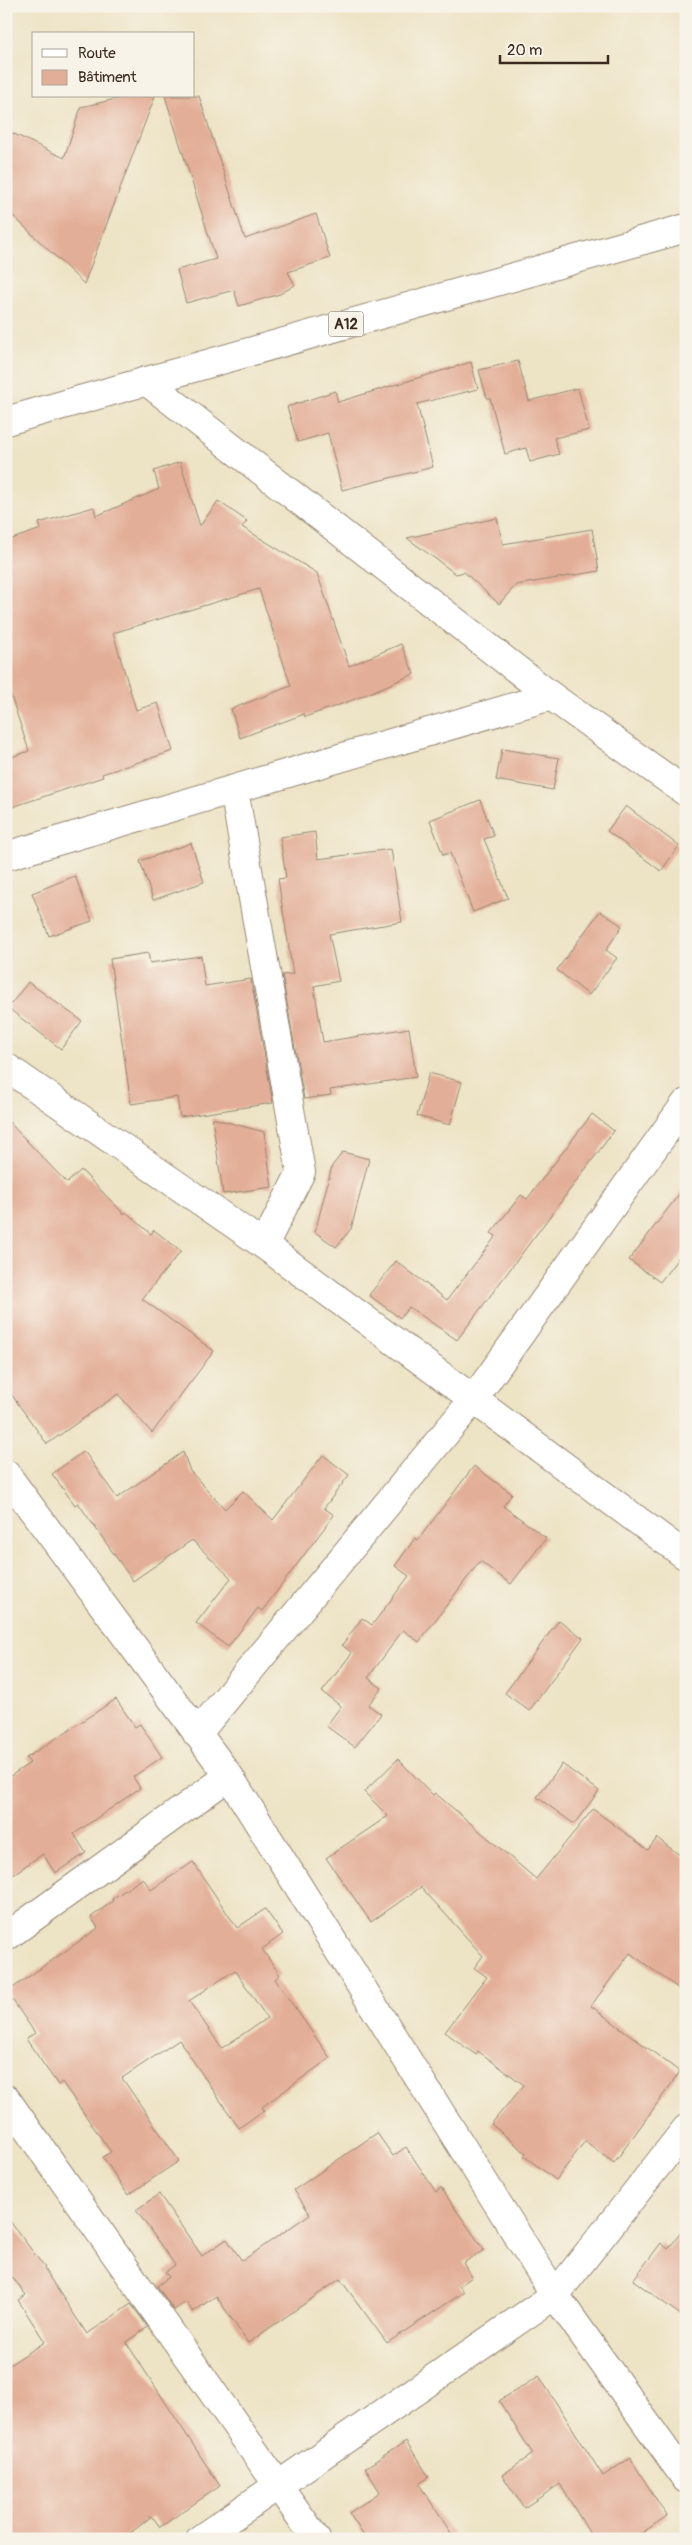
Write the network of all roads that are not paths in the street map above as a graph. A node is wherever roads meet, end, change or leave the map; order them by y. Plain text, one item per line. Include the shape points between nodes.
1 (686, 228) edge
2 (146, 381) junction
3 (6, 421) edge
4 (551, 696) junction
5 (234, 790) junction
6 (686, 792) edge
7 (6, 856) edge
8 (6, 1067) edge
9 (686, 1103) edge
10 (264, 1245) junction
11 (473, 1400) junction
12 (6, 1474) edge
13 (685, 1553) edge
14 (197, 1734) junction
15 (229, 1776) junction
16 (6, 1937) edge
17 (6, 2099) edge
18 (686, 2129) edge
19 (555, 2295) junction
20 (686, 2479) edge
21 (280, 2486) junction
22 (200, 2539) edge
23 (316, 2539) edge

1 - 2 street, A12
2 - 3 street, A12
2 - 4 street
4 - 5 street
4 - 6 street
5 - 7 street
5 - 10 street via 301,1172
8 - 10 street
9 - 11 street
10 - 11 street
11 - 13 street
11 - 14 street
12 - 14 street
14 - 15 street
15 - 16 street
15 - 19 street
17 - 21 street
18 - 19 street
19 - 20 street
19 - 21 street
21 - 22 street
21 - 23 street

